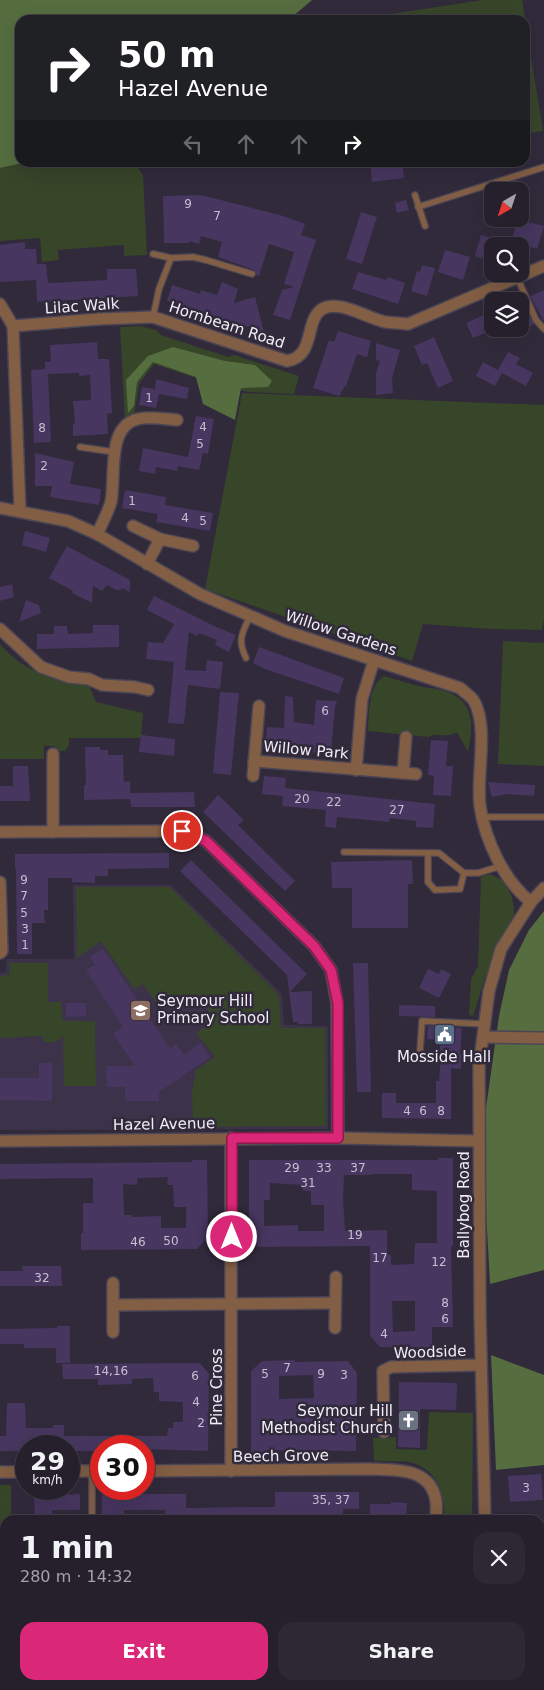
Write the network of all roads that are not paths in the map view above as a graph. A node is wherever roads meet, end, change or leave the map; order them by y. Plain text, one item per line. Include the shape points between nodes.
1 (544, 167) edge
2 (415, 195) dead end
3 (418, 206) junction
4 (425, 226) dead end
5 (153, 254) dead end
6 (171, 258) junction
7 (544, 266) edge
8 (529, 272) edge
9 (252, 274) dead end
10 (505, 282) edge
11 (519, 282) edge
12 (0, 304) edge
13 (153, 317) junction
14 (13, 326) junction
15 (544, 328) edge
16 (177, 420) dead end
17 (80, 447) dead end
18 (114, 452) junction
19 (0, 508) edge
20 (20, 511) junction
21 (133, 526) dead end
22 (97, 534) junction
23 (160, 539) junction
24 (193, 546) dead end
25 (147, 564) junction
26 (250, 616) junction
27 (0, 629) edge
28 (246, 658) dead end
29 (374, 660) junction
30 (148, 690) dead end
31 (259, 706) dead end
32 (406, 737) dead end
33 (53, 754) dead end
34 (254, 761) junction
35 (356, 770) junction
36 (403, 773) junction
37 (416, 774) dead end
38 (253, 776) dead end
39 (483, 817) junction
40 (544, 817) edge
41 (0, 832) edge
42 (53, 832) junction
43 (344, 852) dead end
44 (428, 853) junction
45 (501, 866) junction
46 (464, 873) junction
47 (0, 882) edge
48 (544, 888) edge
49 (531, 902) junction
50 (0, 953) edge
51 (484, 1024) junction
52 (483, 1037) junction
53 (544, 1038) edge
54 (420, 1051) dead end
55 (232, 1138) junction
56 (338, 1138) junction
57 (0, 1141) edge
58 (479, 1141) junction
59 (336, 1277) dead end
60 (113, 1283) dead end
61 (232, 1303) junction
62 (335, 1303) junction
63 (113, 1305) junction
64 (335, 1328) dead end
65 (113, 1332) dead end
66 (481, 1365) junction
67 (384, 1432) dead end
68 (155, 1471) edge
69 (231, 1471) junction
70 (0, 1472) edge
71 (15, 1472) edge
72 (94, 1500) edge
73 (92, 1515) edge
74 (436, 1515) edge
75 (485, 1515) edge

1 - 3 lane
2 - 3 lane
3 - 4 lane
5 - 6 lane
6 - 9 lane via 193,257
6 - 13 lane
7 - 8 street, Hornbeam Road
10 - 13 street, Hornbeam Road via 408,324 385,322 334,305 322,309 316,315 303,352 296,359 287,361
11 - 15 lane via 536,320
12 - 14 street
13 - 14 street, Lilac Walk
14 - 20 street
16 - 18 street via 137,419 126,425 118,436
17 - 18 lane
18 - 22 street via 110,503
19 - 20 street, Willow Gardens
20 - 22 street, Willow Gardens via 68,521
21 - 23 street
22 - 25 street, Willow Gardens
23 - 24 street
23 - 25 street
25 - 26 street, Willow Gardens via 200,594
26 - 28 lane via 240,645
26 - 29 street, Willow Gardens
27 - 30 street via 41,667 102,685
29 - 35 street, Willow Park via 362,699
29 - 39 street, Willow Gardens via 460,688 473,699 481,720 480,806
31 - 34 street, Willow Park
32 - 36 street
33 - 42 street
34 - 35 street, Willow Park
34 - 38 street, Willow Park
35 - 36 street, Willow Park
36 - 37 street, Willow Park
39 - 40 lane
39 - 45 street, Willow Gardens
41 - 42 street
42 - 56 street via 182,831 206,841 314,946 331,970 338,1003
43 - 44 lane
44 - 46 lane via 439,853
44 - 46 lane via 428,882 435,890 460,888
45 - 46 lane via 478,873
45 - 49 street, Willow Gardens
47 - 50 street
48 - 49 street, Ballybog Road
49 - 51 street, Ballybog Road via 501,949
51 - 52 street, Ballybog Road
51 - 54 lane via 422,1021
52 - 53 street
52 - 58 street, Ballybog Road via 479,1066
55 - 56 street, Hazel Avenue
55 - 57 street, Hazel Avenue
55 - 61 street, Pine Cross
56 - 58 street, Hazel Avenue
58 - 66 street, Ballybog Road
59 - 62 street
60 - 63 street
61 - 62 street
61 - 63 street
61 - 69 street, Pine Cross
62 - 64 street
63 - 65 street
66 - 67 street, Woodside via 391,1367 382,1371
66 - 75 street, Ballybog Road
68 - 69 street, Beech Grove
69 - 74 street, Beech Grove via 406,1471 419,1475 428,1483 436,1499
70 - 71 street
72 - 73 lane

